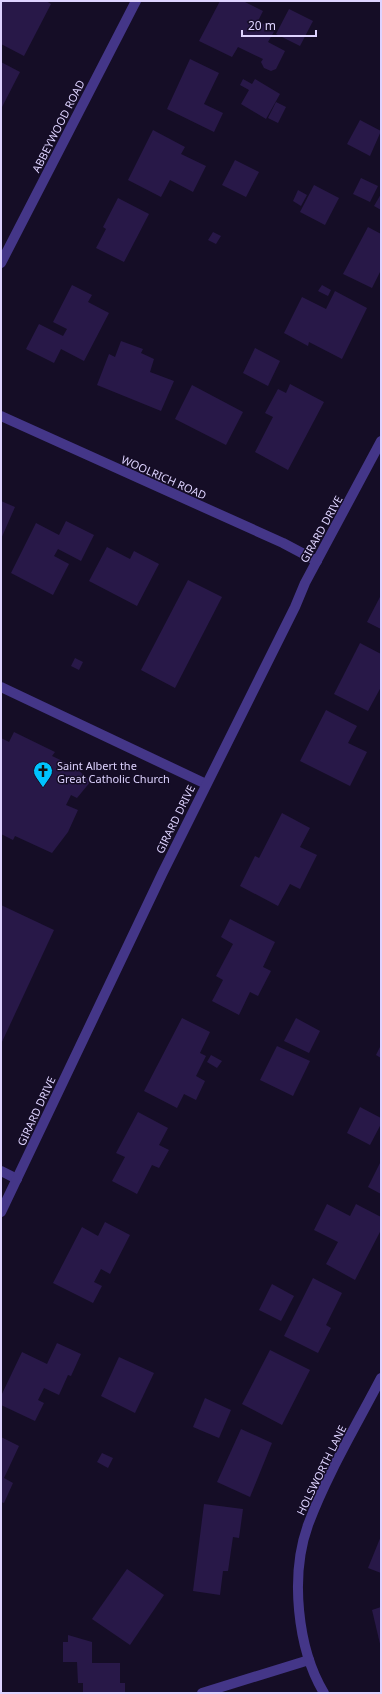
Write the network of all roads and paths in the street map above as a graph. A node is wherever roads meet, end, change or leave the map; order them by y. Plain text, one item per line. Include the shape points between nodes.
1 (136, 1) edge
2 (1, 262) edge
3 (1, 416) edge
4 (381, 441) edge
5 (317, 561) junction
6 (1, 687) edge
7 (206, 784) junction
8 (1, 1172) edge
9 (17, 1179) junction
10 (1, 1212) edge
11 (381, 1378) edge
12 (309, 1660) junction
13 (202, 1693) edge
14 (324, 1693) edge

1 - 2 street, ABBEYWOOD ROAD
3 - 5 street, WOOLRICH ROAD
4 - 5 street, GIRARD DRIVE
5 - 7 street, GIRARD DRIVE
6 - 7 street
7 - 9 street, GIRARD DRIVE
8 - 9 street
9 - 10 street, GIRARD DRIVE
11 - 12 street, HOLSWORTH LANE via 325,1486 303,1543 299,1610 301,1631
12 - 13 street
12 - 14 street, HOLSWORTH LANE

